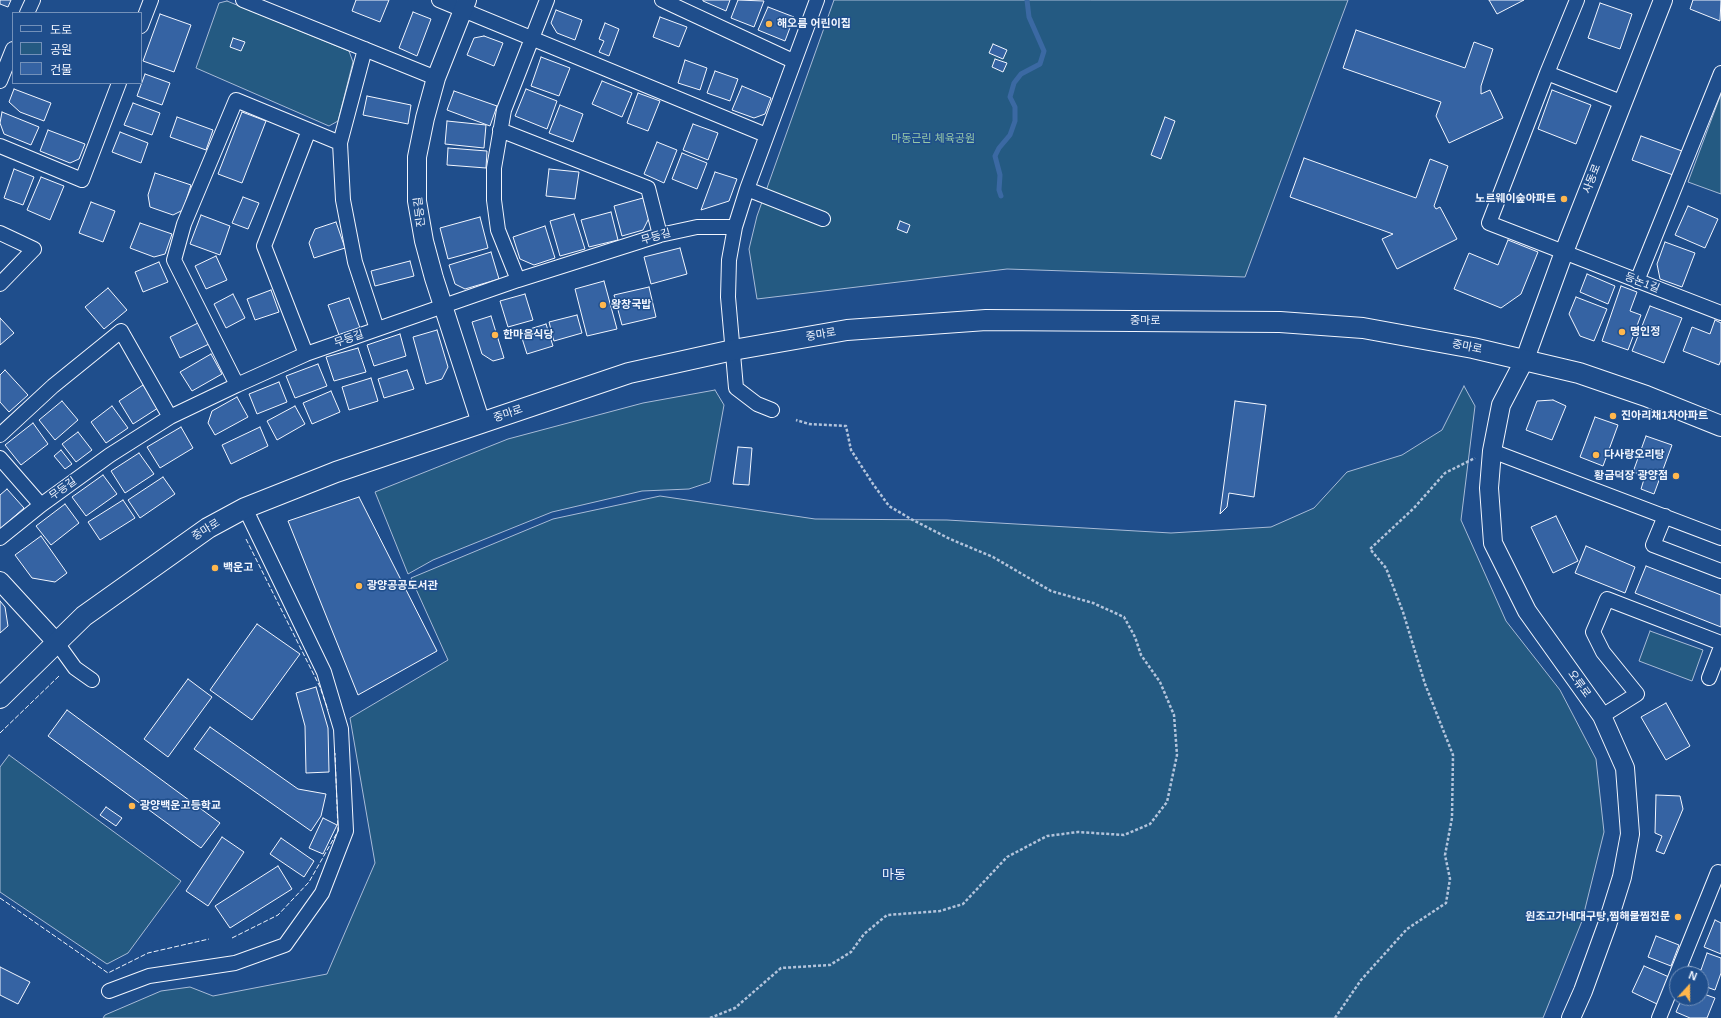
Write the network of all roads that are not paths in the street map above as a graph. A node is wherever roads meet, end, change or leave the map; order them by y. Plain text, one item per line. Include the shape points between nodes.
1 (33, 0) edge
2 (151, 0) edge
3 (243, 0) edge
4 (439, 0) edge
5 (547, 0) edge
6 (662, 0) edge
7 (817, 0) edge
8 (1577, 0) edge
9 (1663, 0) edge
10 (465, 5) edge
11 (27, 12) edge
12 (142, 23) edge
13 (532, 38) junction
14 (365, 50) junction
15 (12, 51) edge
16 (793, 61) junction
17 (1547, 73) junction
18 (1721, 73) edge
19 (436, 78) junction
20 (0, 81) edge
21 (119, 84) edge
22 (1622, 102) junction
23 (309, 130) junction
24 (500, 130) junction
25 (766, 135) junction
26 (340, 143) junction
27 (0, 146) edge
28 (746, 189) junction
29 (822, 220) dead end
30 (735, 227) junction
31 (0, 233) edge
32 (660, 235) junction
33 (1564, 252) junction
34 (518, 280) junction
35 (1637, 281) junction
36 (0, 284) edge
37 (443, 306) junction
38 (1721, 313) edge
39 (377, 329) junction
40 (733, 350) junction
41 (306, 354) junction
42 (1525, 359) junction
43 (237, 384) junction
44 (772, 410) dead end
45 (170, 417) junction
46 (481, 423) junction
47 (1721, 426) edge
48 (0, 435) edge
49 (1492, 451) junction
50 (0, 458) edge
51 (41, 504) junction
52 (245, 508) junction
53 (1665, 516) junction
54 (0, 538) edge
55 (1721, 538) edge
56 (1721, 571) edge
57 (0, 581) edge
58 (56, 643) junction
59 (1721, 643) edge
60 (1721, 647) edge
61 (1709, 678) dead end
62 (92, 680) dead end
63 (0, 698) edge
64 (1602, 716) junction
65 (1721, 874) edge
66 (109, 991) dead end
67 (1570, 1018) edge
68 (1659, 1018) edge

1 - 11 street
2 - 12 street
3 - 14 street
4 - 10 street
5 - 13 street
6 - 16 street
7 - 16 street
8 - 17 street
9 - 22 street, 사동로
10 - 13 street
10 - 19 street, 진등길
13 - 24 street via 504,110
13 - 25 street
14 - 19 street
14 - 26 street
15 - 20 street
16 - 25 street
17 - 22 street
17 - 33 street, 등논1길 via 1489,223
18 - 35 street
19 - 37 street, 진등길 via 417,157 417,201 424,241
21 - 27 street via 82,180
22 - 33 street, 사동로
23 - 26 street
23 - 41 street via 264,246
23 - 43 street via 236,100 184,224 174,260
24 - 32 street via 648,188
24 - 34 street via 494,168 494,200 498,230
25 - 28 street
26 - 39 street via 343,200 355,262
28 - 29 street
28 - 30 street
30 - 32 street, 무등길 via 697,227
30 - 40 street via 729,260 728,297
31 - 36 street via 34,249
32 - 34 street, 무등길
33 - 35 street, 등논1길
33 - 42 street, 사동로
34 - 37 street, 무등길
35 - 38 street, 등논1길
37 - 39 street, 무등길
37 - 46 street, 진등길
39 - 41 street, 무등길
40 - 42 main road, 중마로 via 847,330 986,320 1280,322 1363,328
40 - 44 street via 736,388 757,404
40 - 46 main road, 중마로 via 629,373
41 - 43 street, 무등길
42 - 47 main road, 중마로 via 1586,375
42 - 49 street, 오류로 via 1501,405
43 - 45 street, 무등길
45 - 48 street via 121,331
45 - 51 street, 무등길 via 110,455
46 - 52 main road, 중마로 via 336,472
49 - 53 street
49 - 64 street, 오류로 via 1489,488 1493,543 1527,611
50 - 51 street
51 - 54 street, 무등길
52 - 58 main road, 중마로 via 208,528 125,586 84,616
52 - 66 street via 324,672 341,729 346,831 322,893 285,945 235,963 149,976
53 - 55 street
53 - 56 street via 1653,546
57 - 58 street
58 - 62 street via 75,668
58 - 63 main road, 중마로
59 - 64 street via 1607,599 1593,632 1603,652 1637,694
60 - 61 street
64 - 67 street, 오류로 via 1625,768 1630,834 1622,877 1609,918 1583,991
65 - 68 street via 1718,872

